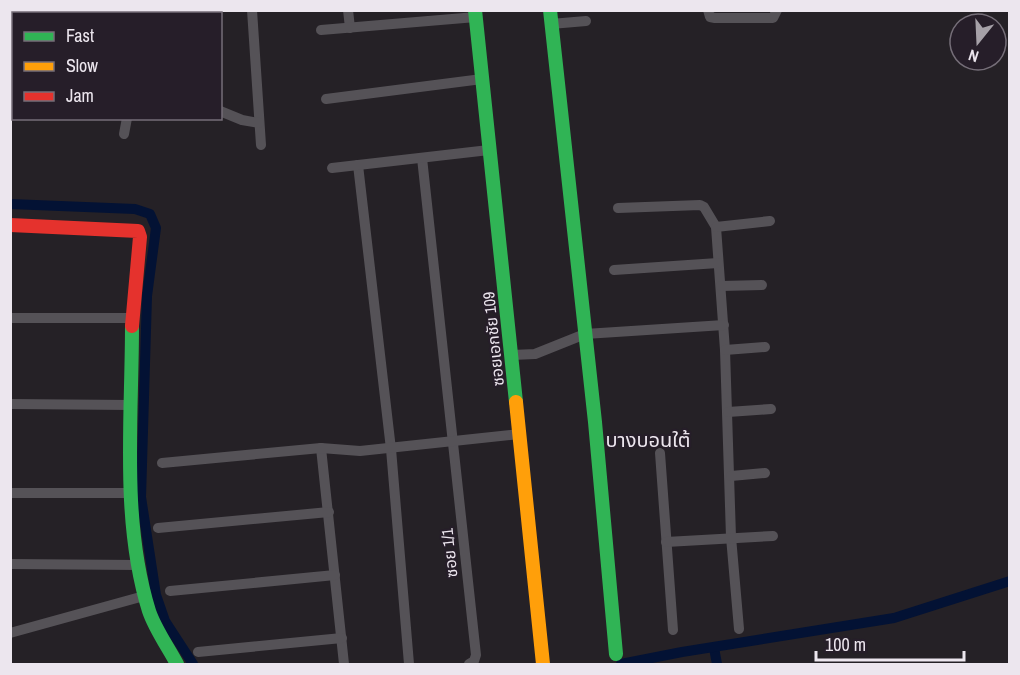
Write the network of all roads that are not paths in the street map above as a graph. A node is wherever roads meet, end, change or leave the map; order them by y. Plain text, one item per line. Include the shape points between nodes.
1 (252, 10) edge
2 (348, 10) edge
3 (412, 10) edge
4 (708, 10) edge
5 (777, 10) edge
6 (475, 14) edge
7 (550, 17) edge
8 (586, 21) dead end
9 (413, 22) junction
10 (350, 28) junction
11 (321, 30) dead end
12 (482, 79) junction
13 (326, 99) dead end
14 (222, 112) edge
15 (127, 120) edge
16 (259, 123) junction
17 (124, 134) dead end
18 (261, 145) dead end
19 (489, 150) junction
20 (422, 158) junction
21 (358, 165) junction
22 (332, 168) dead end
23 (618, 208) dead end
24 (770, 221) dead end
25 (10, 225) edge
26 (716, 227) junction
27 (718, 263) junction
28 (614, 270) dead end
29 (762, 285) dead end
30 (721, 286) junction
31 (10, 318) edge
32 (132, 318) junction
33 (724, 325) junction
34 (585, 334) junction
35 (765, 347) dead end
36 (725, 350) junction
37 (512, 355) junction
38 (10, 404) edge
39 (131, 405) junction
40 (771, 409) dead end
41 (728, 412) junction
42 (520, 434) junction
43 (452, 442) junction
44 (321, 448) junction
45 (391, 449) junction
46 (660, 453) dead end
47 (162, 463) dead end
48 (765, 473) dead end
49 (731, 476) junction
50 (10, 492) edge
51 (132, 493) junction
52 (329, 512) junction
53 (158, 528) dead end
54 (773, 536) dead end
55 (731, 537) junction
56 (666, 542) junction
57 (10, 564) edge
58 (138, 566) junction
59 (335, 575) junction
60 (170, 591) dead end
61 (144, 596) junction
62 (739, 629) dead end
63 (673, 630) dead end
64 (10, 633) edge
65 (342, 638) junction
66 (198, 652) dead end
67 (616, 654) dead end
68 (472, 663) edge
69 (177, 664) edge
70 (344, 664) edge
71 (409, 664) edge
72 (543, 664) edge

1 - 16 street
2 - 10 street
3 - 9 street
4 - 5 street via 710,17 715,18 773,18
6 - 9 street
6 - 12 street, ซอยเอกชัย 109
7 - 8 street
7 - 34 street
9 - 10 street
10 - 11 street
12 - 13 street
12 - 19 street, ซอยเอกชัย 109
14 - 16 street
15 - 17 street
16 - 18 street
19 - 20 street
19 - 37 street, ซอยเอกชัย 109
20 - 21 street
20 - 43 street, ซอย 1/1
21 - 22 street
21 - 45 street
23 - 26 street via 700,205
24 - 26 street
25 - 32 street via 138,231
26 - 27 street
27 - 28 street
27 - 30 street
29 - 30 street
30 - 33 street
31 - 32 street
32 - 39 street
33 - 34 street
33 - 36 street
34 - 37 street via 535,354
34 - 67 street
35 - 36 street
36 - 41 street
37 - 42 street, ซอยเอกชัย 109
38 - 39 street
39 - 51 street
40 - 41 street
41 - 49 street
42 - 43 street
42 - 72 street, ซอยเอกชัย 109
43 - 45 street
43 - 68 street, ซอย 1/1
44 - 45 street
44 - 47 street
44 - 52 street
45 - 71 street
46 - 56 street
48 - 49 street
49 - 55 street
50 - 51 street
51 - 58 street
52 - 53 street
52 - 59 street
54 - 55 street
55 - 56 street
55 - 62 street
56 - 63 street
57 - 58 street
58 - 61 street
59 - 60 street
59 - 65 street
61 - 64 street
61 - 69 street
65 - 66 street
65 - 70 street

